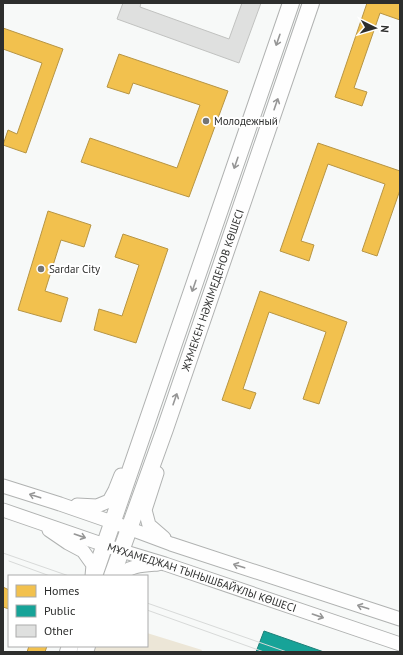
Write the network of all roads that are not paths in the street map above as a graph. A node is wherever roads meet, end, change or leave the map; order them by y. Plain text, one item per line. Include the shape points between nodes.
1 (291, 3) edge
2 (311, 3) edge
3 (208, 244) junction
4 (226, 251) junction
5 (146, 423) junction
6 (165, 428) junction
7 (3, 486) edge
8 (60, 504) junction
9 (3, 510) edge
10 (34, 520) junction
11 (112, 522) junction
12 (129, 528) junction
13 (171, 544) junction
14 (104, 545) junction
15 (122, 550) junction
16 (165, 564) junction
17 (93, 575) edge
18 (93, 575) edge
19 (112, 575) edge
20 (122, 575) edge
21 (400, 619) edge
22 (400, 644) edge

1 -> 3 main road, ЖҰМЕКЕН НӘЖІМЕДЕНОВ КӨШЕСІ
4 -> 2 main road, ЖҰМЕКЕН НӘЖІМЕДЕНОВ КӨШЕСІ
3 - 4 main road
3 -> 5 main road, ЖҰМЕКЕН НӘЖІМЕДЕНОВ КӨШЕСІ
6 -> 4 main road, ЖҰМЕКЕН НӘЖІМЕДЕНОВ КӨШЕСІ
5 - 8 street via 129,452 109,501 97,506
5 - 11 main road, ЖҰМЕКЕН НӘЖІМЕДЕНОВ КӨШЕСІ
6 - 12 main road, ЖҰМЕКЕН НӘЖІМЕДЕНОВ КӨШЕСІ
6 - 13 street via 161,461 145,510 148,525
8 -> 7 street, МҰХАМЕДЖАН ТЫНЫШБАЙҰЛЫ КӨШЕСІ
8 - 11 street, МҰХАМЕДЖАН ТЫНЫШБАЙҰЛЫ КӨШЕСІ
9 - 10 street, МҰХАМЕДЖАН ТЫНЫШБАЙҰЛЫ КӨШЕСІ
10 -> 14 street, МҰХАМЕДЖАН ТЫНЫШБАЙҰЛЫ КӨШЕСІ
10 - 17 street via 83,551 93,565
11 - 12 street, МҰХАМЕДЖАН ТЫНЫШБАЙҰЛЫ КӨШЕСІ
11 - 14 main road, ЖҰМЕКЕН НӘЖІМЕДЕНОВ КӨШЕСІ
12 - 13 street, МҰХАМЕДЖАН ТЫНЫШБАЙҰЛЫ КӨШЕСІ
12 - 15 main road, ЖҰМЕКЕН НӘЖІМЕДЕНОВ КӨШЕСІ
21 -> 13 street, МҰХАМЕДЖАН ТЫНЫШБАЙҰЛЫ КӨШЕСІ
14 - 15 street, МҰХАМЕДЖАН ТЫНЫШБАЙҰЛЫ КӨШЕСІ
14 - 18 main road, ЖҰМЕКЕН НӘЖІМЕДЕНОВ КӨШЕСІ
15 - 16 street, МҰХАМЕДЖАН ТЫНЫШБАЙҰЛЫ КӨШЕСІ
15 - 19 main road, ЖҰМЕКЕН НӘЖІМЕДЕНОВ КӨШЕСІ
16 - 20 street via 134,567
16 -> 22 street, МҰХАМЕДЖАН ТЫНЫШБАЙҰЛЫ КӨШЕСІ

